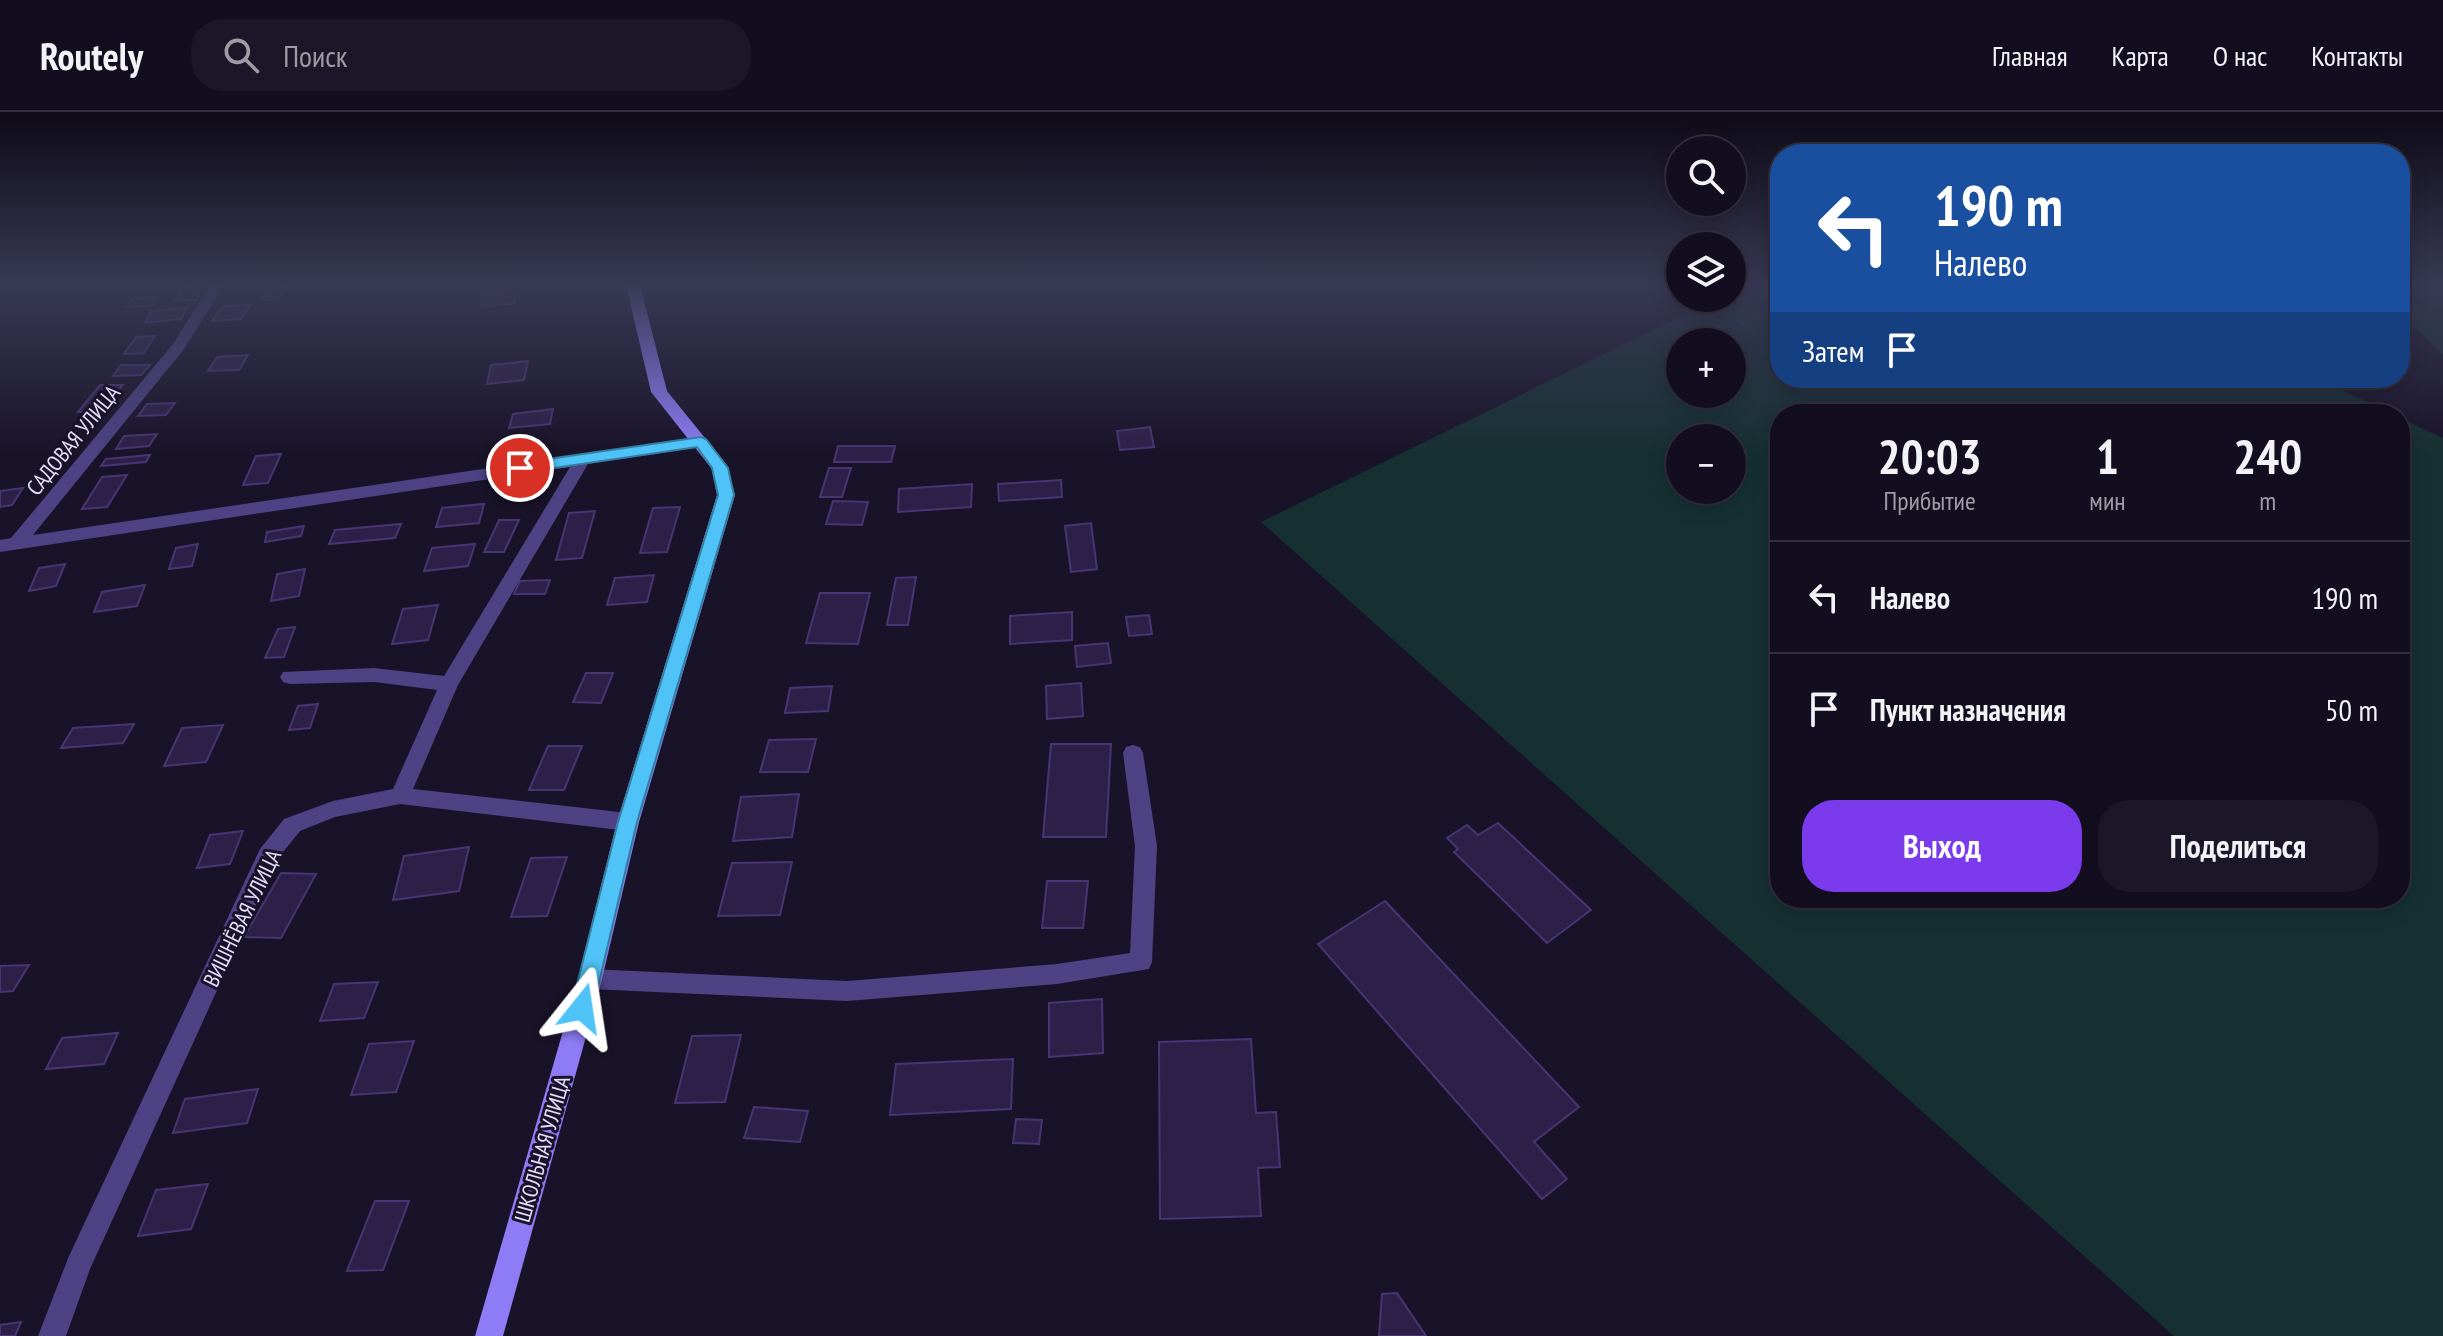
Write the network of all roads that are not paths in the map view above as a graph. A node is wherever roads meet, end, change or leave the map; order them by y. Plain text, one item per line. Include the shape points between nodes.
1 (181, 342) edge
2 (647, 342) edge
3 (701, 442) junction
4 (583, 459) junction
5 (9, 544) edge
6 (290, 677) dead end
7 (449, 684) junction
8 (1133, 753) dead end
9 (400, 796) junction
10 (628, 822) junction
11 (590, 979) junction
12 (52, 1336) edge
13 (489, 1336) edge

1 - 5 street, САДОВАЯ УЛИЦА
2 - 3 street, ШКОЛЬНАЯ УЛИЦА via 659,392
3 - 4 street
3 - 10 street, ШКОЛЬНАЯ УЛИЦА via 720,468 726,495
4 - 5 street
4 - 7 street
6 - 7 street via 374,675
7 - 9 street
8 - 11 street via 1146,846 1141,962 847,991
9 - 10 street, ВИШНЁВАЯ УЛИЦА
9 - 12 street, ВИШНЁВАЯ УЛИЦА via 333,809 292,825 268,855 78,1265
10 - 11 street, ШКОЛЬНАЯ УЛИЦА
11 - 13 street, ШКОЛЬНАЯ УЛИЦА

